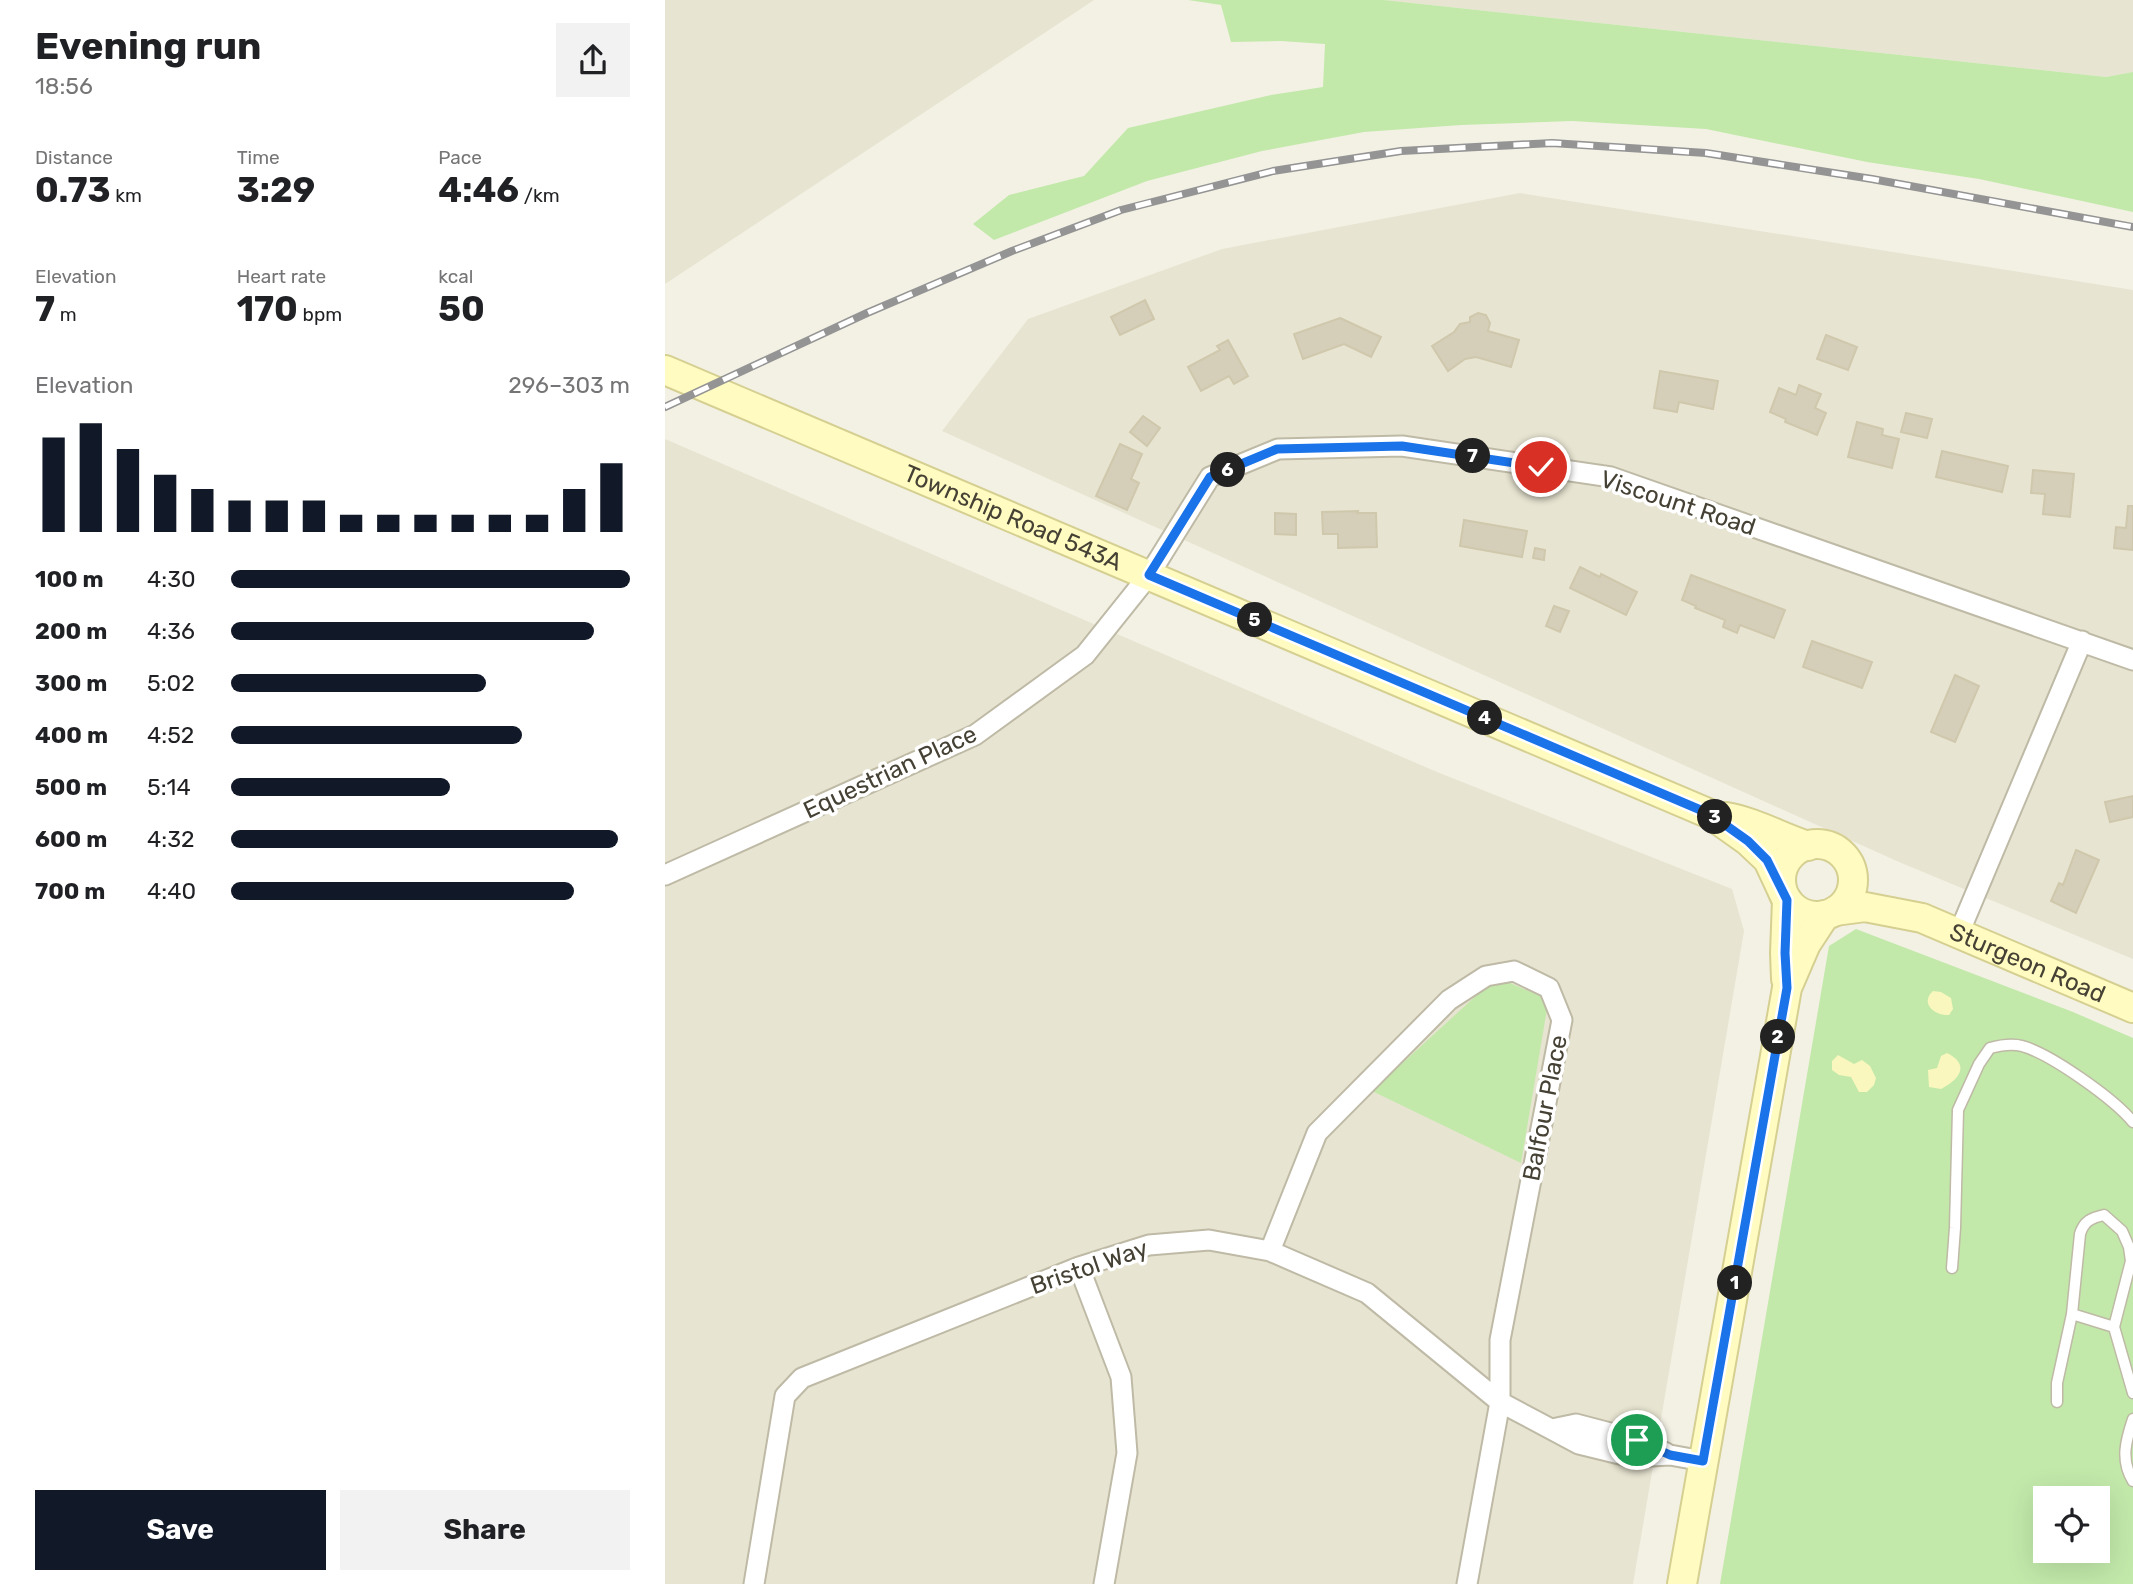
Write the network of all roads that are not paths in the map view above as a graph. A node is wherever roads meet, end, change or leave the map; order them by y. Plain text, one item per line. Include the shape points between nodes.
1 (665, 370) edge
2 (1149, 575) junction
3 (2082, 641) junction
4 (2133, 660) edge
5 (1710, 814) junction
6 (1808, 846) junction
7 (1850, 868) junction
8 (665, 875) edge
9 (1784, 895) junction
10 (1830, 913) junction
11 (1922, 918) junction
12 (1959, 933) junction
13 (1787, 988) junction
14 (2133, 1008) edge
15 (2133, 1122) edge
16 (1270, 1251) junction
17 (1079, 1267) junction
18 (1952, 1268) dead end
19 (2072, 1314) junction
20 (2114, 1327) junction
21 (2133, 1393) edge
22 (1500, 1402) junction
23 (2057, 1402) dead end
24 (2133, 1419) edge
25 (1703, 1461) junction
26 (2133, 1481) edge
27 (754, 1584) edge
28 (1104, 1584) edge
29 (1467, 1584) edge
30 (1682, 1584) edge

1 - 2 main road, Township Road 543A
2 - 3 street, Viscount Road via 1210,477 1277,449 1402,446 1611,477
2 - 5 main road, Township Road 543A
2 - 8 street, Equestrian Place via 1085,655 975,735
3 - 4 street, Viscount Road
3 - 12 street
5 - 6 main road, Township Road 543A via 1747,820
5 - 9 main road, Township Road 543A via 1767,860
6 - 7 main road via 1828,846
6 - 9 main road via 1797,850 1783,867
7 - 10 main road via 1851,892 1845,903
7 - 11 main road, Sturgeon Road via 1870,887
9 - 10 main road via 1804,914
9 - 13 main road
10 - 11 main road, Sturgeon Road via 1865,907
10 - 13 main road via 1806,944
11 - 12 main road, Sturgeon Road
12 - 14 main road, Sturgeon Road
13 - 25 main road
15 - 18 lane via 2103,1094 2045,1057 2023,1046 1990,1048 1958,1110
16 - 17 street, Bristol Way via 1209,1240 1149,1245
16 - 22 street, Bristol Way via 1367,1293
16 - 22 street, Balfour Place via 1317,1133 1449,1000 1486,976 1514,971 1549,988 1562,1020 1500,1340
17 - 27 street, Bristol Way via 802,1378 785,1396
17 - 28 street via 1121,1377 1127,1453
19 - 20 lane
19 - 20 lane via 2082,1226 2104,1215 2122,1231 2131,1261
19 - 23 lane
20 - 21 lane
22 - 25 street, Bristol Way via 1552,1429 1576,1424
22 - 29 street, Balfour Place
24 - 26 lane via 2124,1459
25 - 30 main road

